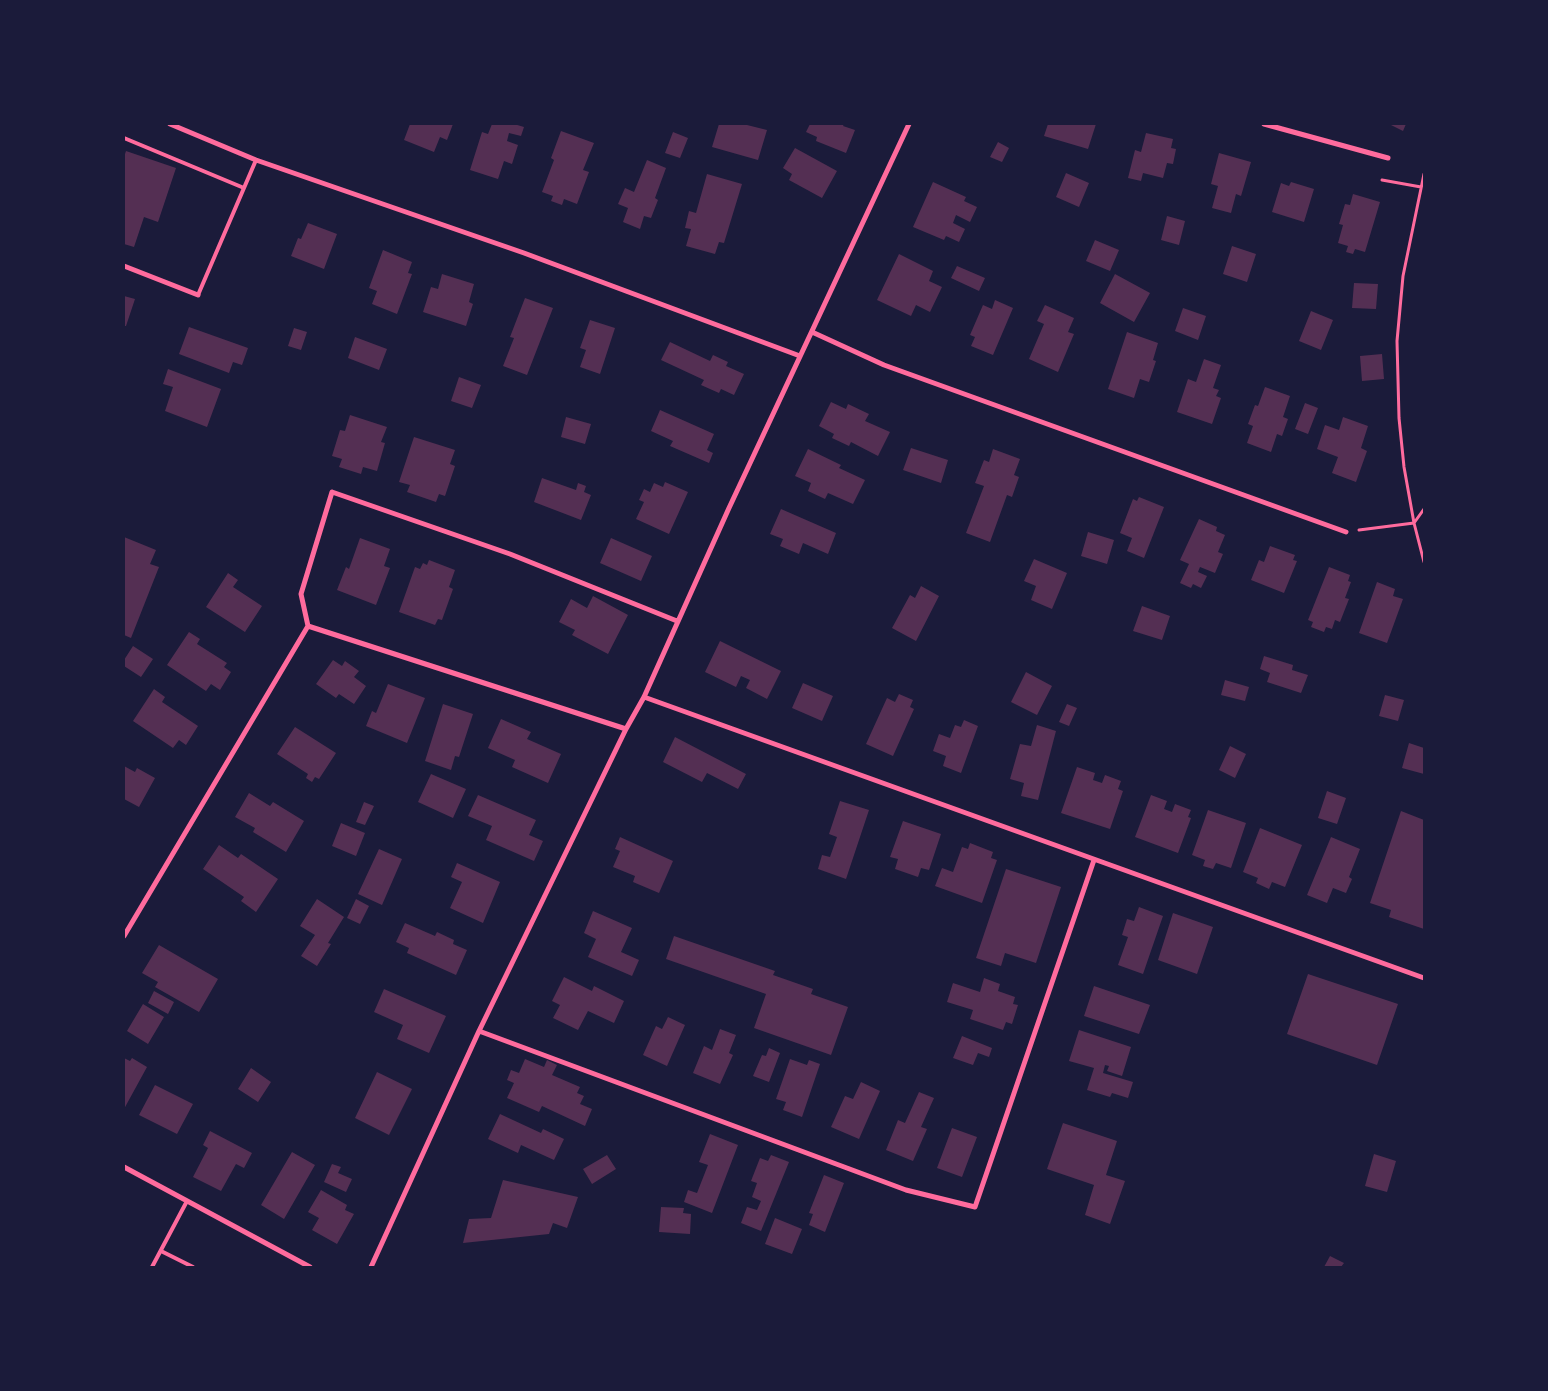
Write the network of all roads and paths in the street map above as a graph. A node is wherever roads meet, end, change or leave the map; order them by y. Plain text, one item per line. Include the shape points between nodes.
1 (170, 124) edge
2 (909, 124) edge
3 (1264, 124) edge
4 (124, 138) edge
5 (1388, 158) dead end
6 (256, 160) junction
7 (1424, 174) edge
8 (1382, 180) dead end
9 (1421, 187) junction
10 (244, 188) junction
11 (124, 266) edge
12 (198, 295) joint
13 (812, 332) junction
14 (800, 356) junction
15 (1424, 509) edge
16 (1414, 523) junction
17 (1346, 532) joint
18 (1424, 562) edge
19 (677, 621) junction
20 (308, 626) junction
21 (644, 697) junction
22 (626, 729) junction
23 (1094, 860) junction
24 (124, 936) edge
25 (1424, 978) edge
26 (479, 1031) junction
27 (124, 1167) edge
28 (187, 1201) junction
29 (161, 1251) junction
30 (152, 1267) edge
31 (193, 1267) edge
32 (310, 1267) edge
33 (371, 1267) edge

1 - 6 street
2 - 13 street
3 - 5 street
4 - 10 lane
6 - 10 lane
6 - 14 street via 524,252
7 - 9 path
8 - 9 path
9 - 16 path via 1403,276 1397,341 1399,418
10 - 12 lane
11 - 12 street
13 - 14 street
13 - 17 street via 884,365
14 - 19 street
15 - 16 path
16 - 17 path
16 - 18 path
19 - 20 street via 510,554 332,492 301,594
19 - 21 street
20 - 22 street
20 - 24 street
21 - 22 street
21 - 23 street
22 - 26 street
23 - 25 street
23 - 26 street via 975,1208 906,1190
26 - 33 street
27 - 28 street
28 - 29 lane
28 - 32 street
29 - 30 lane
29 - 31 lane

